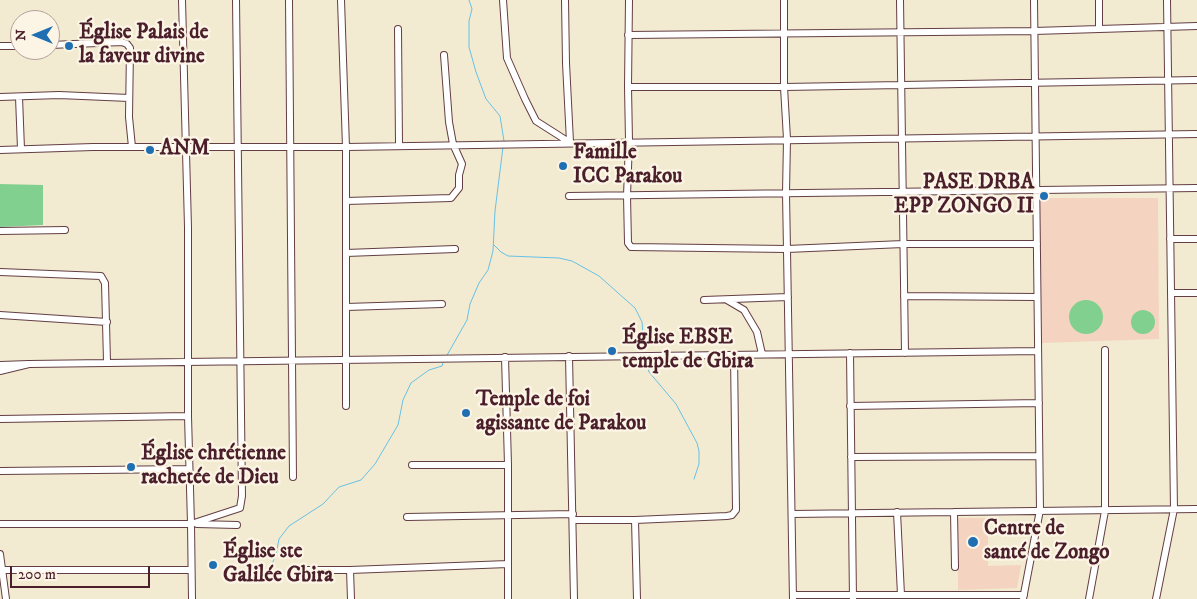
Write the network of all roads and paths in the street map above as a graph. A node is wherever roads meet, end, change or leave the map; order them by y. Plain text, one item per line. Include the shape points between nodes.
1 (182, 0) edge
2 (236, 0) edge
3 (288, 0) edge
4 (341, 0) edge
5 (503, 0) edge
6 (565, 0) edge
7 (629, 0) edge
8 (784, 0) edge
9 (900, 0) edge
10 (1034, 0) edge
11 (1099, 0) edge
12 (1168, 0) edge
13 (1197, 26) edge
14 (1167, 27) junction
15 (398, 29) dead end
16 (1099, 29) junction
17 (1034, 31) junction
18 (900, 32) junction
19 (784, 34) junction
20 (628, 35) junction
21 (60, 45) edge
22 (444, 55) dead end
23 (1197, 80) edge
24 (1168, 81) junction
25 (1035, 83) junction
26 (901, 84) junction
27 (628, 87) junction
28 (784, 87) junction
29 (18, 96) junction
30 (0, 97) edge
31 (129, 98) junction
32 (1169, 134) junction
33 (1197, 134) edge
34 (1035, 136) junction
35 (902, 138) junction
36 (787, 139) junction
37 (630, 141) junction
38 (570, 142) junction
39 (453, 144) junction
40 (186, 146) junction
41 (237, 146) junction
42 (399, 146) junction
43 (132, 147) junction
44 (290, 147) junction
45 (346, 147) junction
46 (0, 150) edge
47 (21, 150) junction
48 (1170, 188) junction
49 (1197, 188) edge
50 (1036, 191) junction
51 (903, 192) junction
52 (786, 193) junction
53 (569, 196) dead end
54 (627, 196) junction
55 (346, 201) junction
56 (65, 230) dead end
57 (0, 231) edge
58 (1170, 239) junction
59 (1197, 239) edge
60 (903, 244) junction
61 (1037, 244) junction
62 (455, 249) dead end
63 (787, 250) junction
64 (346, 253) junction
65 (0, 272) edge
66 (1171, 293) junction
67 (1197, 293) edge
68 (904, 296) junction
69 (788, 297) junction
70 (1037, 297) junction
71 (704, 300) dead end
72 (726, 300) junction
73 (442, 304) dead end
74 (346, 307) junction
75 (0, 315) edge
76 (107, 322) junction
77 (1105, 350) dead end
78 (1038, 351) junction
79 (850, 353) junction
80 (905, 353) junction
81 (762, 354) junction
82 (789, 354) junction
83 (734, 355) junction
84 (570, 356) junction
85 (504, 357) junction
86 (292, 360) junction
87 (346, 360) junction
88 (239, 361) junction
89 (107, 362) junction
90 (189, 362) junction
91 (29, 364) junction
92 (0, 365) edge
93 (0, 371) edge
94 (1038, 403) junction
95 (346, 406) dead end
96 (850, 406) junction
97 (188, 416) junction
98 (0, 419) edge
99 (1039, 456) junction
100 (851, 457) junction
101 (412, 465) dead end
102 (508, 465) junction
103 (189, 469) junction
104 (0, 471) edge
105 (293, 477) dead end
106 (1174, 509) junction
107 (1197, 509) edge
108 (1040, 510) junction
109 (1105, 511) junction
110 (897, 512) junction
111 (954, 512) junction
112 (851, 513) junction
113 (792, 514) junction
114 (508, 516) junction
115 (408, 517) dead end
116 (573, 517) junction
117 (635, 520) junction
118 (0, 524) edge
119 (191, 524) junction
120 (237, 525) dead end
121 (0, 554) edge
122 (508, 564) junction
123 (954, 568) dead end
124 (2, 570) junction
125 (191, 570) junction
126 (305, 570) dead end
127 (350, 570) junction
128 (901, 596) junction
129 (793, 597) edge
130 (853, 597) edge
131 (1024, 597) edge
132 (6, 599) edge
133 (192, 599) edge
134 (350, 599) edge
135 (508, 599) edge
136 (574, 599) edge
137 (637, 599) edge
138 (1089, 599) edge
139 (1156, 599) edge

1 - 40 street
2 - 41 street
3 - 44 street
4 - 45 street
5 - 38 street via 507,58 525,99 536,121
6 - 38 street
7 - 20 street
8 - 19 street
9 - 18 street
10 - 17 street
11 - 16 street
12 - 14 street
13 - 14 street
14 - 16 street
14 - 24 street
15 - 42 street
16 - 17 street
17 - 18 street
17 - 25 street
18 - 19 street
18 - 26 street
19 - 20 street
19 - 28 street
20 - 27 street
21 - 31 street via 127,44 130,48
22 - 39 street
23 - 24 street
24 - 25 street
24 - 32 street
25 - 26 street
25 - 34 street
26 - 28 street
26 - 35 street
27 - 28 street
27 - 37 street
28 - 36 street
29 - 30 street
29 - 31 street
29 - 47 street
31 - 43 street
32 - 33 street
32 - 34 street
32 - 48 street
34 - 35 street
34 - 50 street
35 - 36 street
35 - 51 street
36 - 37 street
36 - 52 street
37 - 38 street
37 - 54 street
38 - 39 street
39 - 42 street
39 - 55 street via 462,164 459,188 451,198
40 - 41 street
40 - 43 street
40 - 90 street
41 - 44 street
41 - 88 street
42 - 45 street
43 - 47 street
44 - 45 street
44 - 86 street
45 - 55 street
46 - 47 street
48 - 49 street
48 - 50 street
48 - 58 street
50 - 51 street
50 - 61 street
51 - 52 street
51 - 60 street
52 - 54 street
52 - 63 street
53 - 54 street
54 - 63 street via 630,247
55 - 64 street
56 - 57 street
58 - 59 street
58 - 66 street
60 - 61 street
60 - 63 street
60 - 68 street
61 - 70 street
62 - 64 street
63 - 69 street
64 - 74 street
65 - 76 street via 101,276 105,283
66 - 67 street
66 - 106 street
68 - 70 street
68 - 80 street
69 - 72 street
69 - 82 street
70 - 78 street
71 - 72 street
72 - 81 street via 744,310 757,332
73 - 74 street
74 - 87 street
75 - 76 street
76 - 89 street
77 - 109 street
78 - 80 street
78 - 94 street
79 - 80 street
79 - 82 street
79 - 96 street
81 - 82 street
81 - 83 street
82 - 113 street
83 - 84 street
83 - 117 street via 736,510 727,516
84 - 85 street
84 - 116 street
85 - 87 street
85 - 102 street
86 - 87 street
86 - 88 street
86 - 105 street
87 - 95 street
88 - 90 street
88 - 119 street via 240,508
89 - 90 street
89 - 91 street
90 - 97 street
91 - 92 street
91 - 93 street
94 - 96 street
94 - 99 street
96 - 100 street
97 - 98 street
97 - 103 street
99 - 100 street
99 - 108 street
100 - 112 street
101 - 102 street
102 - 114 street
103 - 104 street
103 - 119 street
106 - 107 street
106 - 109 street
106 - 139 street
108 - 109 street
108 - 111 street
108 - 131 street
109 - 138 street
110 - 111 street
110 - 112 street
110 - 128 street
111 - 123 street
112 - 113 street
112 - 130 street
113 - 129 street
114 - 115 street
114 - 116 street
114 - 122 street
116 - 117 street
116 - 136 street
117 - 137 street
118 - 119 street
119 - 120 street
119 - 125 street
121 - 124 street
122 - 127 street
122 - 135 street
124 - 125 street
124 - 132 street
125 - 133 street
126 - 127 street
127 - 134 street
128 - 130 street
128 - 131 street
129 - 130 street

